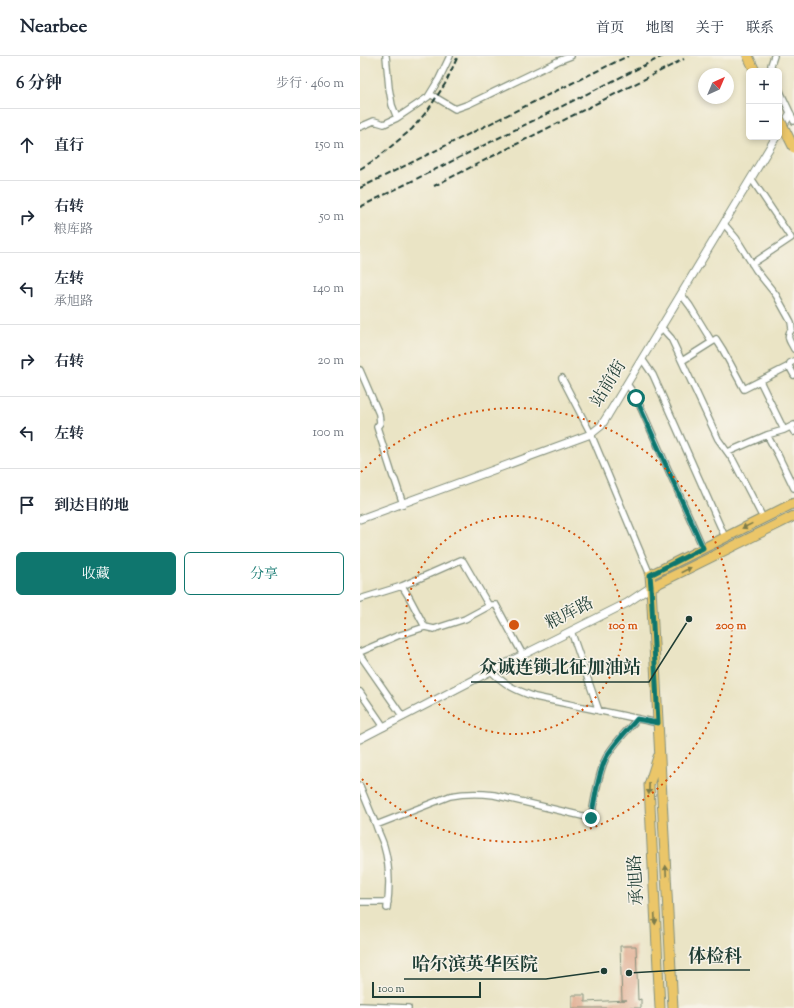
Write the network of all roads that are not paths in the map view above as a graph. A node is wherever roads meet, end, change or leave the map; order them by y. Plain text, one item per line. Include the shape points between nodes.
1 (386, 56) edge
2 (450, 56) edge
3 (572, 56) edge
4 (748, 56) edge
5 (774, 56) edge
6 (754, 68) edge
7 (772, 68) edge
8 (430, 94) junction
9 (782, 96) edge
10 (790, 114) junction
11 (397, 118) junction
12 (794, 121) edge
13 (782, 124) edge
14 (360, 127) edge
15 (782, 128) edge
16 (774, 140) edge
17 (794, 148) edge
18 (751, 178) junction
19 (724, 224) junction
20 (752, 264) junction
21 (681, 294) junction
22 (661, 327) junction
23 (712, 342) junction
24 (794, 348) edge
25 (642, 359) junction
26 (682, 361) junction
27 (794, 361) edge
28 (789, 366) junction
29 (360, 370) edge
30 (794, 375) edge
31 (562, 378) dead end
32 (760, 381) junction
33 (627, 384) junction
34 (792, 426) edge
35 (784, 430) junction
36 (794, 432) edge
37 (591, 434) junction
38 (766, 435) junction
39 (728, 452) junction
40 (794, 488) edge
41 (794, 503) edge
42 (403, 504) junction
43 (794, 516) edge
44 (360, 518) edge
45 (763, 518) junction
46 (725, 537) junction
47 (703, 548) junction
48 (650, 575) junction
49 (402, 586) junction
50 (651, 587) junction
51 (360, 599) edge
52 (489, 606) junction
53 (426, 627) junction
54 (571, 631) junction
55 (360, 653) edge
56 (523, 655) junction
57 (491, 671) junction
58 (360, 692) edge
59 (599, 711) junction
60 (403, 717) junction
61 (637, 719) junction
62 (658, 723) junction
63 (384, 727) junction
64 (360, 739) edge
65 (659, 752) junction
66 (360, 786) edge
67 (376, 825) junction
68 (360, 902) edge
69 (388, 902) junction
70 (387, 908) dead end
71 (360, 1006) edge
72 (408, 1008) edge
73 (660, 1008) edge
74 (673, 1008) edge

1 - 11 street via 392,105
2 - 8 street
3 - 8 street via 455,109
4 - 6 main road
5 - 7 street
8 - 11 street
9 - 10 street
10 - 12 street
10 - 15 street
11 - 14 street via 384,124 374,121
13 - 17 main road, bridge
16 - 18 street, 站前街
18 - 19 street, 站前街
18 - 20 street via 791,238
19 - 20 street
19 - 21 street, 站前街
20 - 24 street via 776,295 791,322 792,329 788,333 788,338
21 - 22 street, 站前街
21 - 23 street
22 - 25 street, 站前街
22 - 26 street via 671,338
23 - 26 street
23 - 32 street via 716,339 744,389
25 - 33 street, 站前街
25 - 46 street via 653,375
26 - 39 street via 718,439
27 - 28 street
28 - 30 street
28 - 32 street
29 - 42 street via 379,414 380,423 377,427
31 - 37 street
32 - 35 street
33 - 37 street, 站前街 via 601,426
33 - 47 street via 636,398
34 - 35 street
34 - 36 street
35 - 38 street
37 - 42 street, 站前街
37 - 48 street
38 - 39 street
38 - 40 street
39 - 45 street
41 - 45 main road
42 - 44 street, 站前街
50 -> 43 main road, 粮库路
45 -> 46 main road
46 - 47 main road
47 - 48 main road
48 - 50 main road, 承旭路
49 - 51 street
49 - 52 street via 461,560
49 - 53 street
50 - 54 street, 粮库路 via 627,603
50 - 62 main road, 承旭路
52 - 53 street via 434,629
52 - 56 street via 496,606
53 - 55 street via 397,636
54 - 56 street, 粮库路
54 - 59 street
55 - 60 street
56 - 57 street, 粮库路
57 - 59 street via 506,684 535,697
57 - 60 street, 粮库路
58 - 63 street
59 - 61 street
60 - 63 street, 粮库路
61 - 62 street
61 - 67 street via 605,759 591,818 479,793 450,796
62 - 65 main road, 承旭路
63 - 64 street, 粮库路
65 -> 73 main road, 承旭路 via 649,785
74 -> 65 main road, 承旭路
66 - 67 street
67 - 69 street via 384,845 389,886
68 - 69 street
69 - 70 street
71 - 72 street

